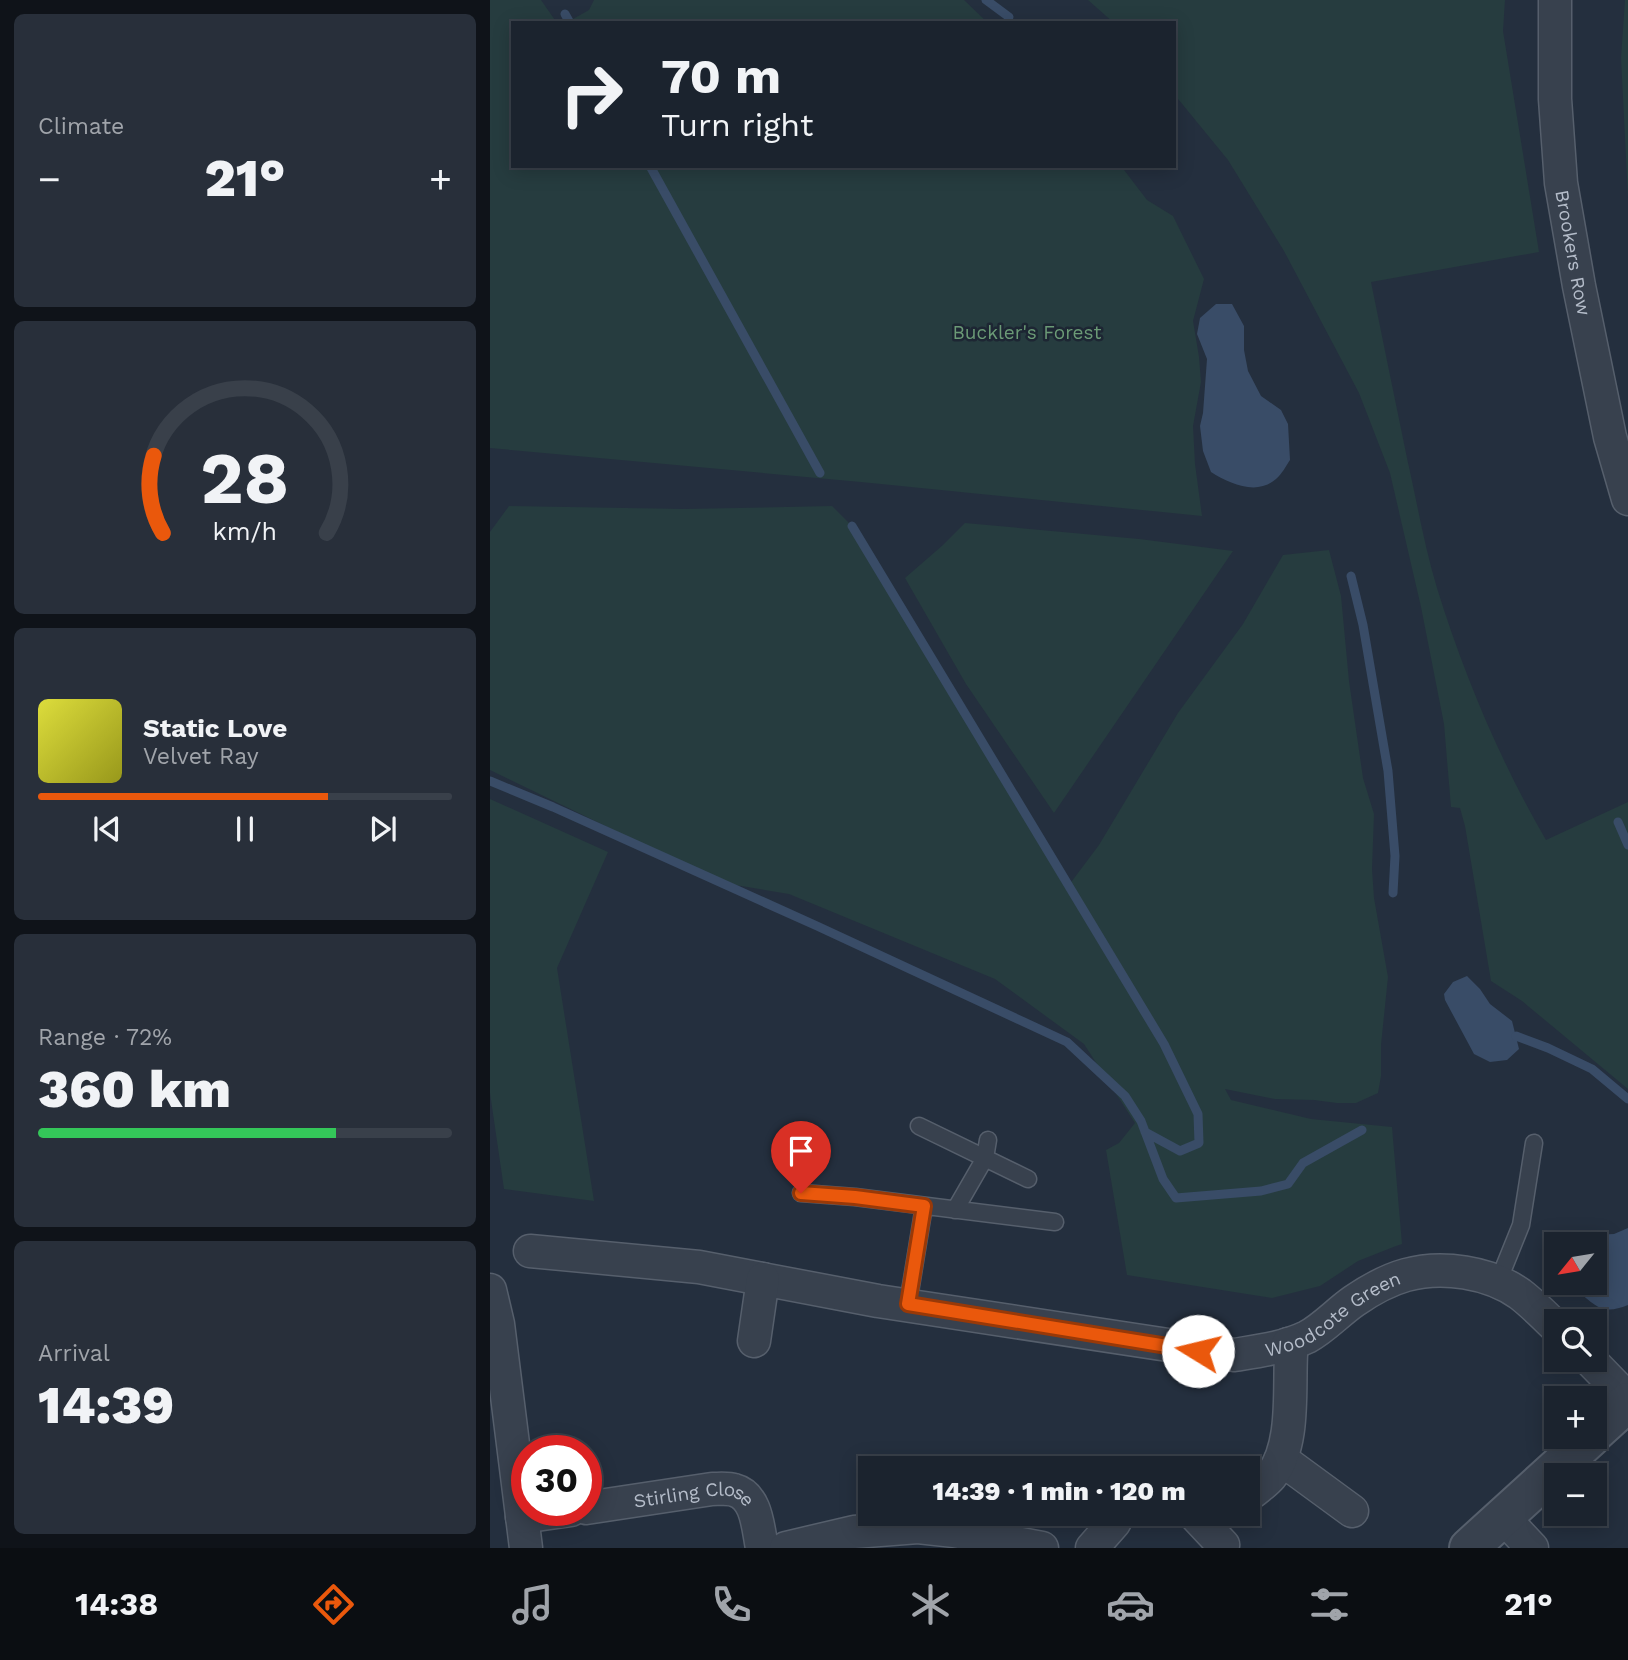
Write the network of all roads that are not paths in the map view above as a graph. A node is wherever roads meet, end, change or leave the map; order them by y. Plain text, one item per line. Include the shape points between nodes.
1 (1555, 0) edge
2 (1628, 499) edge
3 (919, 1126) dead end
4 (988, 1140) dead end
5 (1534, 1143) dead end
6 (985, 1158) junction
7 (1028, 1179) dead end
8 (801, 1193) dead end
9 (924, 1206) junction
10 (955, 1210) junction
11 (1055, 1222) dead end
12 (530, 1251) dead end
13 (763, 1279) junction
14 (1498, 1282) junction
15 (490, 1290) edge
16 (908, 1304) junction
17 (1544, 1316) edge
18 (754, 1342) dead end
19 (1288, 1344) junction
20 (1601, 1372) edge
21 (1628, 1401) edge
22 (1607, 1421) edge
23 (1577, 1449) edge
24 (1281, 1459) junction
25 (503, 1472) edge
26 (1260, 1486) edge
27 (511, 1491) edge
28 (602, 1506) edge
29 (1352, 1511) dead end
30 (1504, 1518) junction
31 (523, 1526) edge
32 (1111, 1526) edge
33 (1205, 1526) edge
34 (526, 1548) edge
35 (762, 1548) edge
36 (786, 1548) edge
37 (1042, 1548) edge
38 (1092, 1548) edge
39 (1222, 1548) edge
40 (1469, 1548) edge
41 (1532, 1548) edge

1 - 2 street, Brookers Row via 1561,183 1607,425
3 - 6 lane
4 - 6 lane
5 - 14 lane via 1521,1225
6 - 7 lane
6 - 10 lane
8 - 9 lane
9 - 10 lane
9 - 16 lane
10 - 11 lane
12 - 13 street, Woodcote Green via 699,1267
13 - 16 street, Woodcote Green
13 - 18 street
14 - 17 street, Woodcote Green
14 - 19 street, Woodcote Green via 1440,1271 1403,1276 1353,1301 1310,1336
15 - 25 street via 498,1324
16 - 19 street, Woodcote Green via 1234,1355
19 - 24 street via 1288,1435
20 - 21 street
21 - 22 street
23 - 30 street
24 - 26 street
24 - 29 street
25 - 27 street
28 - 35 street, Stirling Close via 733,1489 751,1502
30 - 40 street
30 - 41 street
31 - 34 street
32 - 38 street
33 - 39 street
36 - 37 street via 854,1532 918,1527

